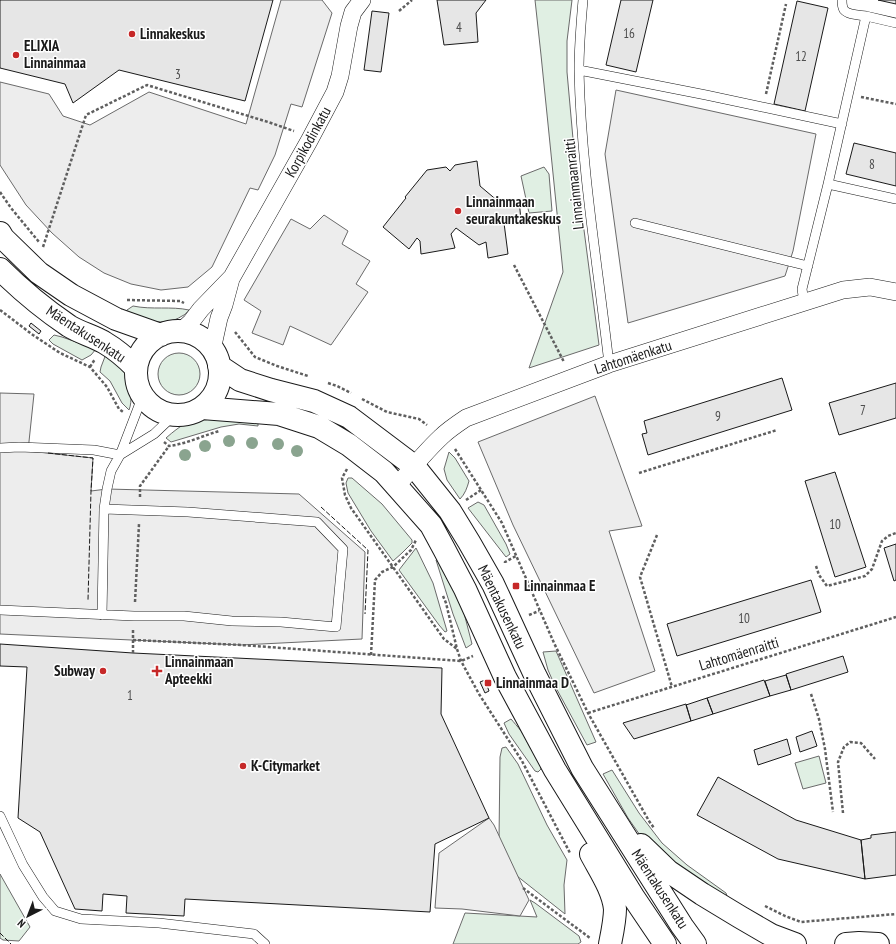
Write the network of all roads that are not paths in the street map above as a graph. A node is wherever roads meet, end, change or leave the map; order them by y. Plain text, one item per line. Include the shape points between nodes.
1 (362, 0) edge
2 (583, 0) edge
3 (842, 0) edge
4 (866, 16) junction
5 (896, 23) edge
6 (579, 70) junction
7 (842, 124) junction
8 (828, 184) junction
9 (896, 199) edge
10 (636, 223) dead end
11 (0, 233) edge
12 (808, 266) junction
13 (0, 269) edge
14 (232, 277) junction
15 (896, 292) edge
16 (804, 302) junction
17 (170, 333) junction
18 (216, 358) junction
19 (609, 364) junction
20 (136, 368) junction
21 (142, 395) junction
22 (202, 408) junction
23 (174, 415) junction
24 (0, 448) edge
25 (120, 455) junction
26 (414, 466) junction
27 (397, 486) junction
28 (104, 509) junction
29 (0, 610) edge
30 (102, 614) junction
31 (582, 768) junction
32 (570, 795) junction
33 (0, 816) edge
34 (602, 942) edge
35 (264, 944) edge
36 (665, 944) edge
37 (696, 944) edge
38 (795, 944) edge
39 (846, 944) edge
40 (878, 944) edge

1 - 14 street, Korpikodinkatu via 353,12 340,76 330,102
2 - 6 lane, Linnainmaanraitti
3 - 4 lane via 845,11
4 - 5 lane
4 - 7 lane
6 - 7 lane
6 - 19 lane, Linnainmaanraitti via 582,141
7 - 8 lane
8 - 9 lane
8 - 12 lane
10 - 12 lane
11 - 17 main road, Mäentakusenkatu via 39,273 70,295 116,319
12 - 16 lane via 802,289
13 - 20 main road, Mäentakusenkatu via 16,285 70,327 105,343
14 - 17 street, Korpikodinkatu via 191,322
14 - 18 street, Korpikodinkatu via 219,318
15 - 16 street, Lahtomäenkatu via 870,287 843,290
16 - 19 street, Lahtomäenkatu
17 - 18 main road via 193,334 204,340
17 - 20 main road via 149,343 141,354
18 - 22 main road via 220,377 217,389 211,400
18 - 26 main road, Mäentakusenkatu via 240,380 314,401 349,417
19 - 26 street, Lahtomäenkatu via 466,418 441,437
20 - 21 main road via 137,382
21 - 23 main road via 162,412
21 - 25 lane
22 - 23 main road via 188,414
22 - 27 main road, Mäentakusenkatu via 280,414 319,427 349,445 384,472
23 - 25 lane via 154,434
24 - 25 lane via 94,450
25 - 28 lane via 111,471
26 - 27 street, Lahtomäenkatu
26 - 31 main road, Mäentakusenkatu via 450,511 487,574
27 - 32 main road, Mäentakusenkatu via 435,531 505,677
28 - 30 lane
28 - 30 lane via 188,512 317,522 343,549 336,627 184,616
29 - 30 lane
31 - 37 main road, Mäentakusenkatu
31 - 38 main road via 638,842 668,871 771,935
32 - 34 main road via 589,852 611,892 615,909 613,932
32 - 36 main road, Mäentakusenkatu
33 - 35 lane via 22,865 55,911 81,919 159,923 254,934
39 - 40 main road

